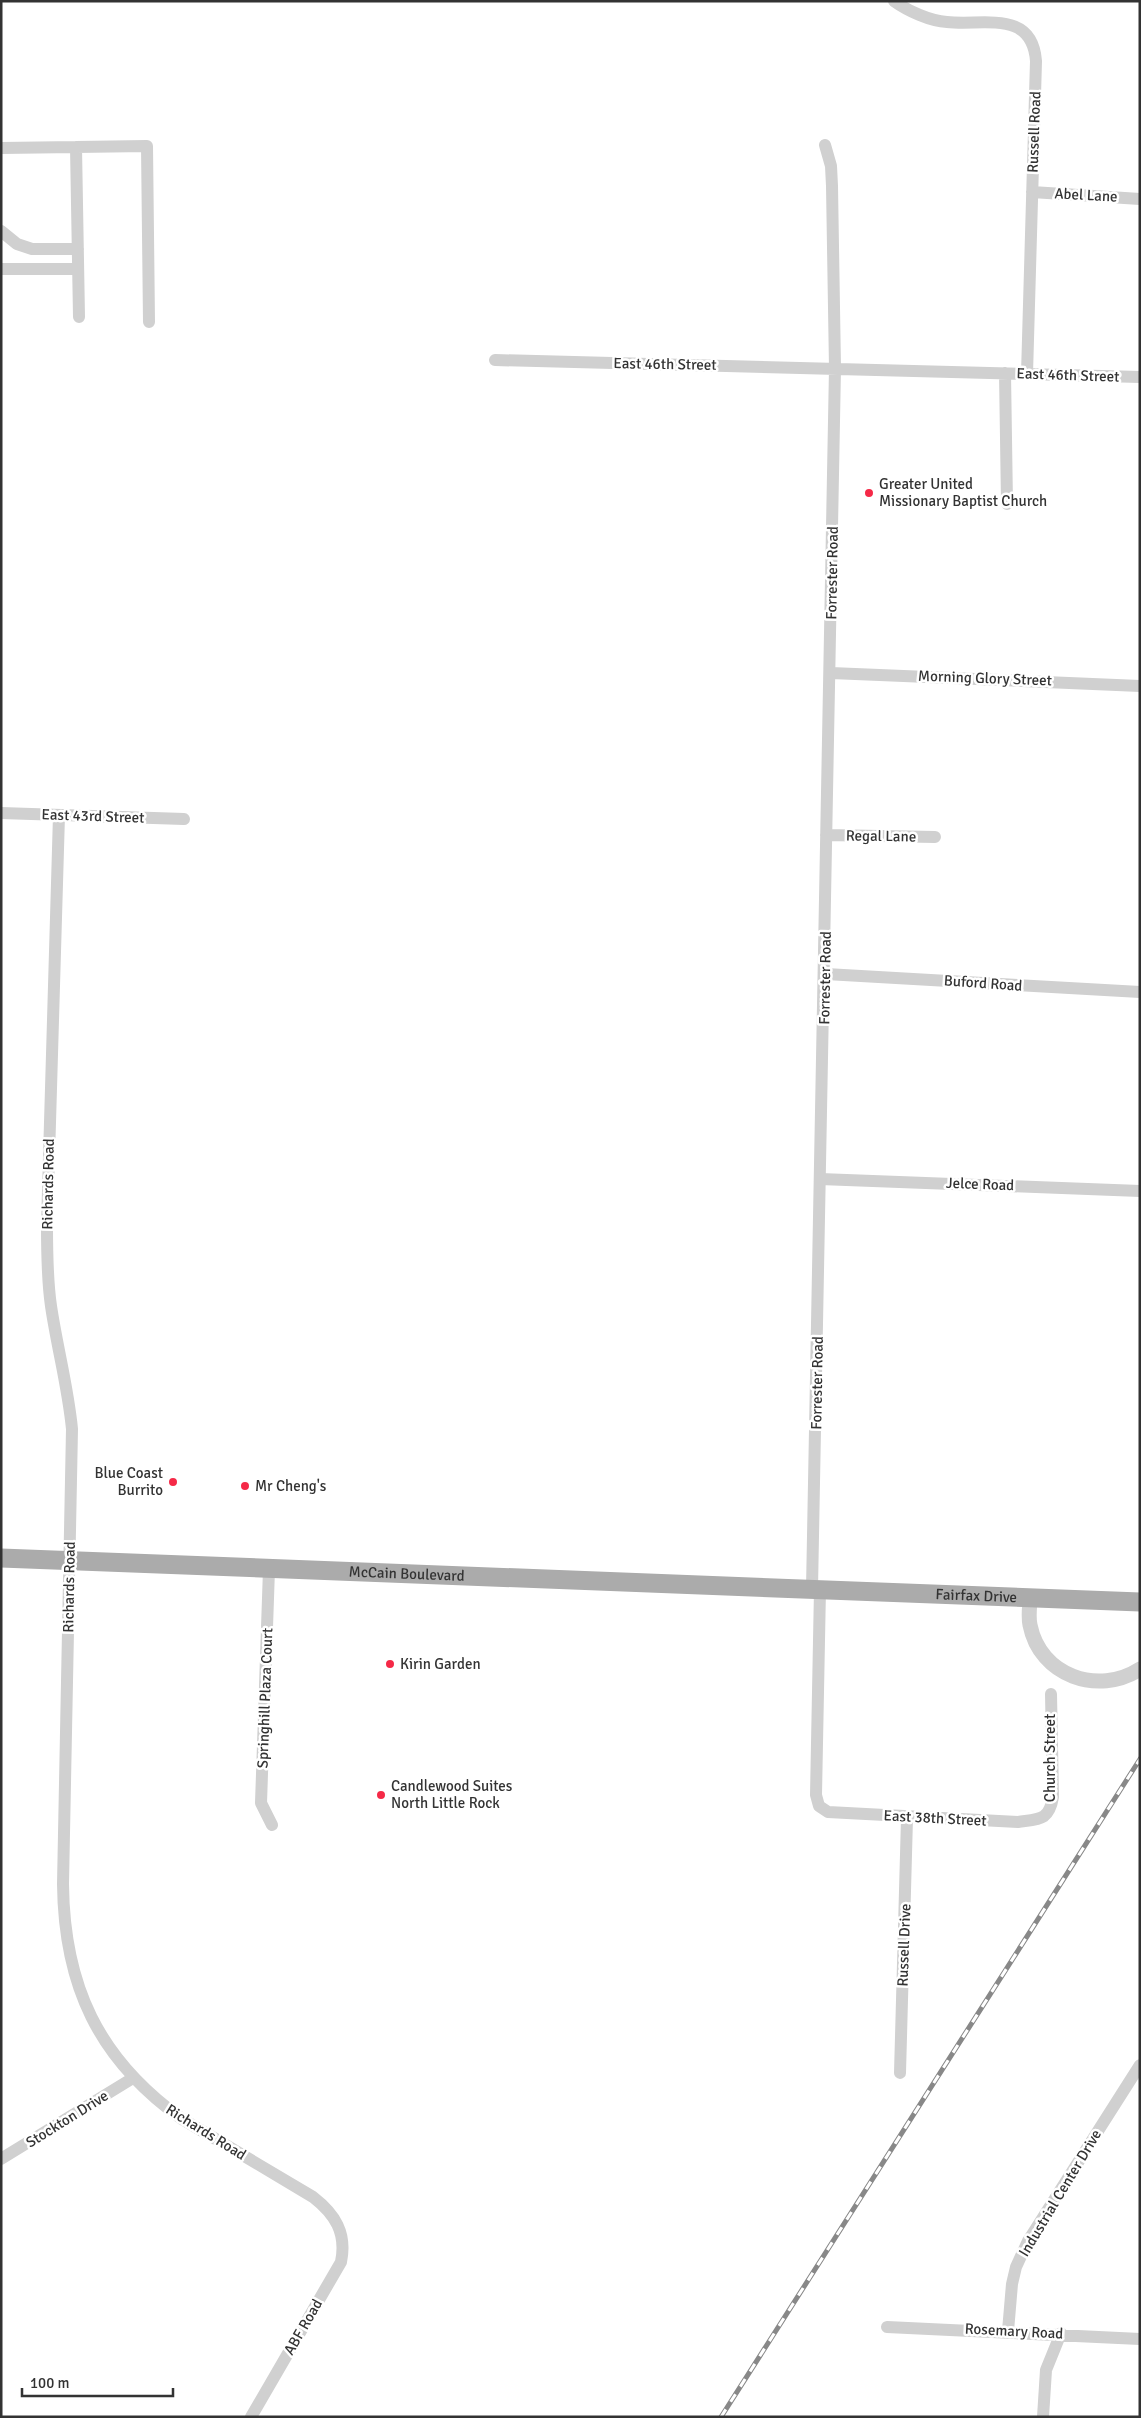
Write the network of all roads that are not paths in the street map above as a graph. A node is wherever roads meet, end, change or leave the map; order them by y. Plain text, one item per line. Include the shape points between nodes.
1 (894, 1) edge
2 (825, 145) dead end
3 (76, 147) junction
4 (1, 148) edge
5 (1032, 192) junction
6 (1140, 199) edge
7 (1, 231) edge
8 (78, 249) junction
9 (1, 269) edge
10 (78, 269) junction
11 (79, 317) dead end
12 (149, 322) dead end
13 (495, 360) dead end
14 (835, 368) junction
15 (1005, 373) junction
16 (1026, 374) junction
17 (1140, 377) edge
18 (1007, 504) dead end
19 (831, 673) junction
20 (1140, 686) edge
21 (1, 813) edge
22 (59, 815) junction
23 (184, 819) dead end
24 (826, 835) junction
25 (935, 837) dead end
26 (826, 974) junction
27 (1140, 992) edge
28 (820, 1179) junction
29 (1140, 1191) edge
30 (1, 1558) edge
31 (70, 1560) junction
32 (269, 1569) junction
33 (816, 1589) junction
34 (1030, 1597) junction
35 (1140, 1602) edge
36 (1140, 1669) edge
37 (1051, 1694) dead end
38 (828, 1812) joint
39 (907, 1818) junction
40 (1042, 1818) joint
41 (272, 1825) dead end
42 (1140, 2065) edge
43 (900, 2073) dead end
44 (133, 2078) junction
45 (1, 2159) edge
46 (342, 2234) joint
47 (887, 2327) dead end
48 (1008, 2331) junction
49 (1061, 2333) junction
50 (1140, 2339) edge
51 (251, 2417) edge
52 (1043, 2417) edge

1 - 5 street, Russell Road via 941,21 1011,25 1030,38 1036,61
2 - 14 street, Forrester Road via 832,186
3 - 4 street
3 - 8 street
3 - 12 street via 147,146
5 - 6 street, Abel Lane
5 - 16 street, Russell Road
7 - 8 street via 17,244 32,249
8 - 10 street
9 - 10 street
10 - 11 street
13 - 14 street, East 46th Street
14 - 15 street, East 46th Street
14 - 19 street, Forrester Road
15 - 16 street, East 46th Street
15 - 18 street
16 - 17 street, East 46th Street
19 - 20 street, Morning Glory Street
19 - 24 street, Forrester Road
21 - 22 street, East 43rd Street
22 - 23 street, East 43rd Street
22 - 31 street, Richards Road via 47,1263 51,1307 72,1429
24 - 25 street, Regal Lane
24 - 26 street, Forrester Road
26 - 27 street, Buford Road
26 - 28 street, Forrester Road
28 - 29 street, Jelce Road
28 - 33 street, Forrester Road
30 - 31 main road, McCain Boulevard
31 - 32 main road, McCain Boulevard
31 - 44 street, Richards Road via 63,1884 66,1942 75,1978 90,2016
32 - 33 main road, McCain Boulevard
32 - 41 street, Springhill Plaza Court via 261,1803
33 - 34 main road, Fairfax Drive
33 - 38 street, Forrester Road via 816,1795 819,1806
34 - 35 main road, Fairfax Drive
34 - 36 street via 1030,1622 1035,1638 1048,1659 1063,1673 1082,1680 1106,1682 1121,1679
37 - 40 street, Church Street via 1052,1797 1049,1811
38 - 39 street, East 38th Street
39 - 40 street, East 38th Street via 1018,1822
39 - 43 street, Russell Drive
42 - 48 street, Industrial Center Drive via 1028,2241 1012,2284
44 - 45 street, Stockton Drive
44 - 46 street, Richards Road via 162,2106 313,2196 332,2213
46 - 51 street, ABF Road via 343,2250 337,2269
47 - 48 street, Rosemary Road
48 - 49 street, Rosemary Road
49 - 50 street, Rosemary Road
49 - 52 street via 1046,2370

